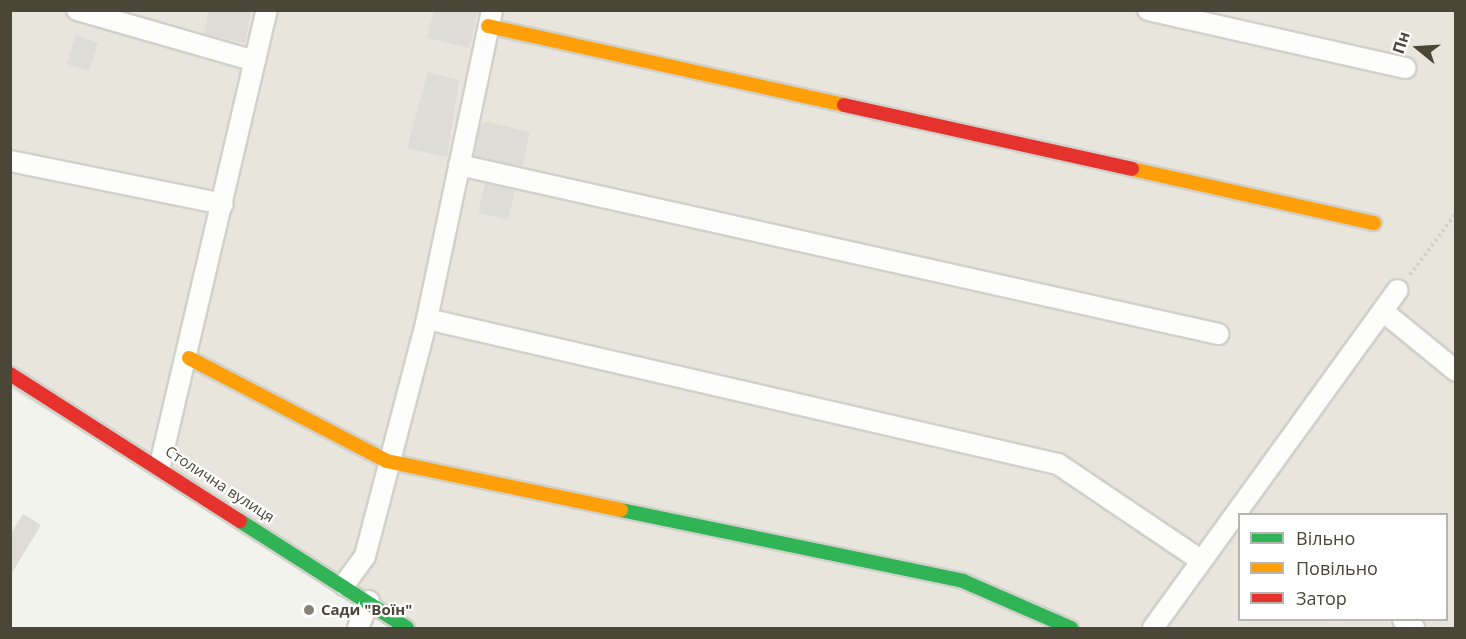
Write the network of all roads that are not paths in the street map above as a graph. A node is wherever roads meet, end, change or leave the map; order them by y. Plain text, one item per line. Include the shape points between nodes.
1 (77, 10) edge
2 (267, 10) edge
3 (1148, 10) edge
4 (490, 18) edge
5 (255, 61) junction
6 (1406, 68) dead end
7 (10, 161) edge
8 (459, 165) junction
9 (223, 204) junction
10 (1374, 223) dead end
11 (1398, 290) road end
12 (1384, 312) junction
13 (427, 319) junction
14 (1218, 334) dead end
15 (189, 358) junction
16 (1455, 371) edge
17 (10, 374) edge
18 (387, 461) junction
19 (160, 465) junction
20 (1239, 512) edge
21 (1238, 513) edge
22 (1199, 559) junction
23 (344, 585) junction
24 (369, 601) junction
25 (358, 628) edge
26 (407, 628) edge
27 (1071, 628) edge
28 (1153, 628) edge

1 - 5 street
2 - 5 street
3 - 6 street
4 - 8 street
4 - 10 street
5 - 9 street
7 - 9 street
8 - 13 street
8 - 14 street
9 - 15 street
11 - 12 street
12 - 16 street
12 - 20 street
13 - 18 street
13 - 22 street via 1059,464
15 - 18 street
15 - 19 street
17 - 19 street, Столична вулиця
18 - 23 street via 365,556
18 - 27 street via 963,581
19 - 23 street, Столична вулиця
21 - 22 street
22 - 28 street
23 - 24 street, Столична вулиця
24 - 25 street
24 - 26 street, Столична вулиця

